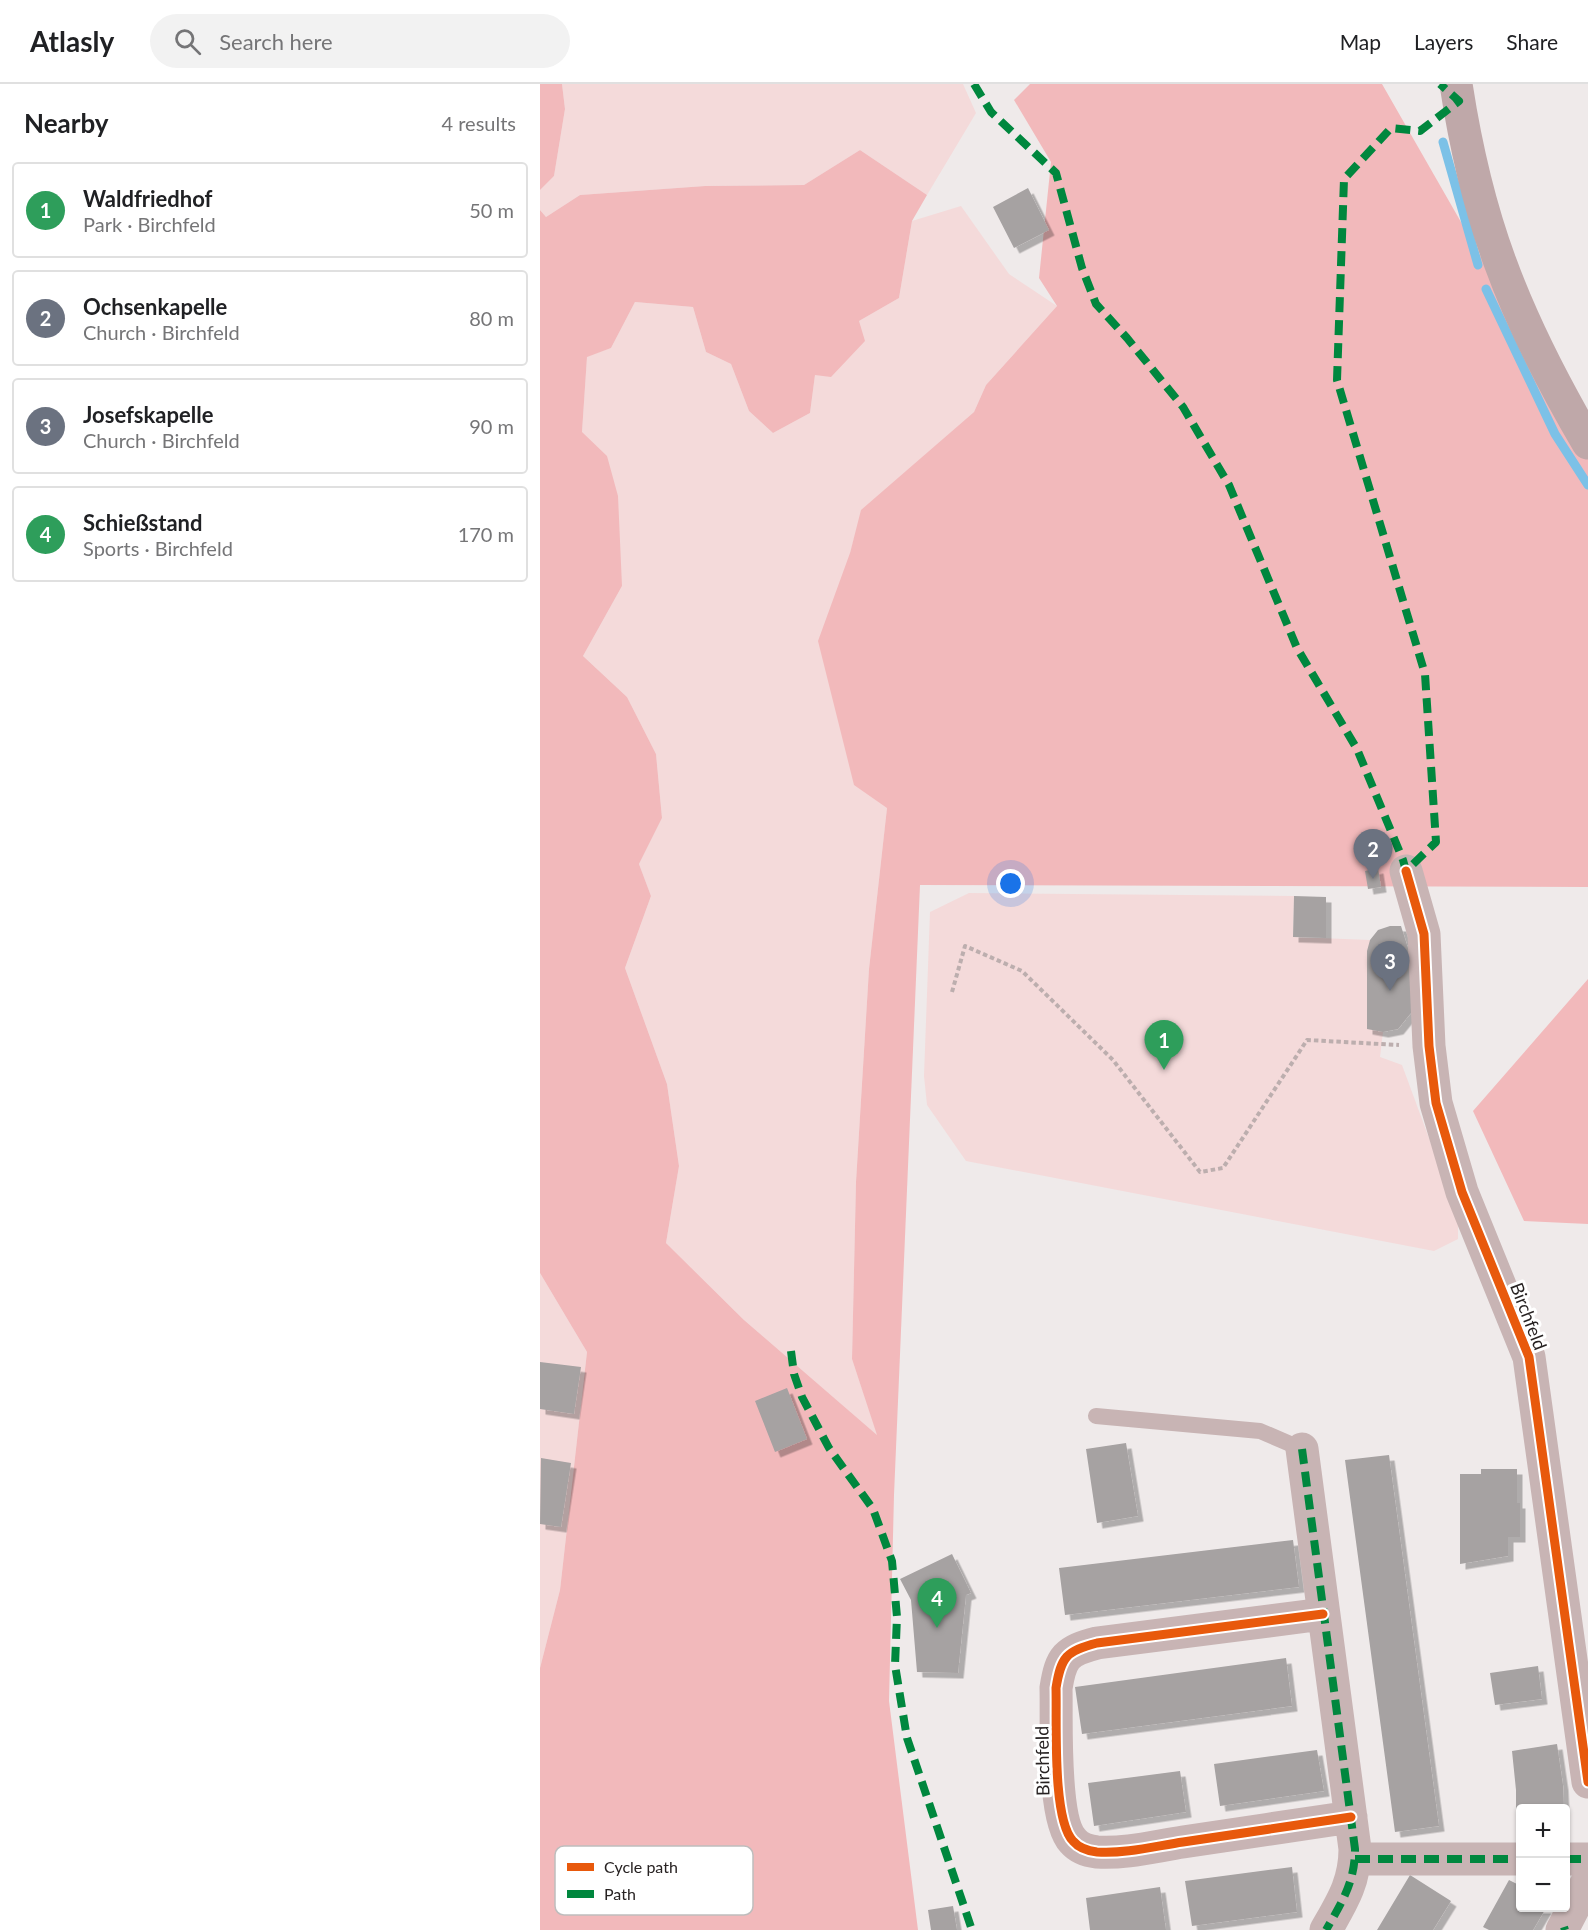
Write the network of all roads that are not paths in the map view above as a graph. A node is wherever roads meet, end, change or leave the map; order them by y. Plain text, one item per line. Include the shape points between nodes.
1 (1456, 84) edge
2 (1588, 443) edge
3 (1406, 871) dead end
4 (1096, 1416) dead end
5 (1302, 1449) joint
6 (1323, 1614) junction
7 (1588, 1782) edge
8 (1351, 1817) junction
9 (1355, 1859) junction
10 (1516, 1859) edge
11 (1570, 1859) edge
12 (1588, 1859) edge
13 (1588, 1880) edge
14 (1326, 1930) edge
15 (1562, 1930) edge

1 - 2 main road via 1470,155 1500,261 1542,358
3 - 7 street, Birchfeld via 1424,934 1436,1103 1462,1192 1529,1357
4 - 5 lane via 1260,1431
5 - 6 street
6 - 8 street
6 - 8 street, Birchfeld via 1097,1643 1072,1652 1063,1660 1056,1688 1059,1806 1072,1840 1096,1852
8 - 9 street
9 - 10 street
9 - 14 street via 1350,1884
11 - 12 street
13 - 15 street

